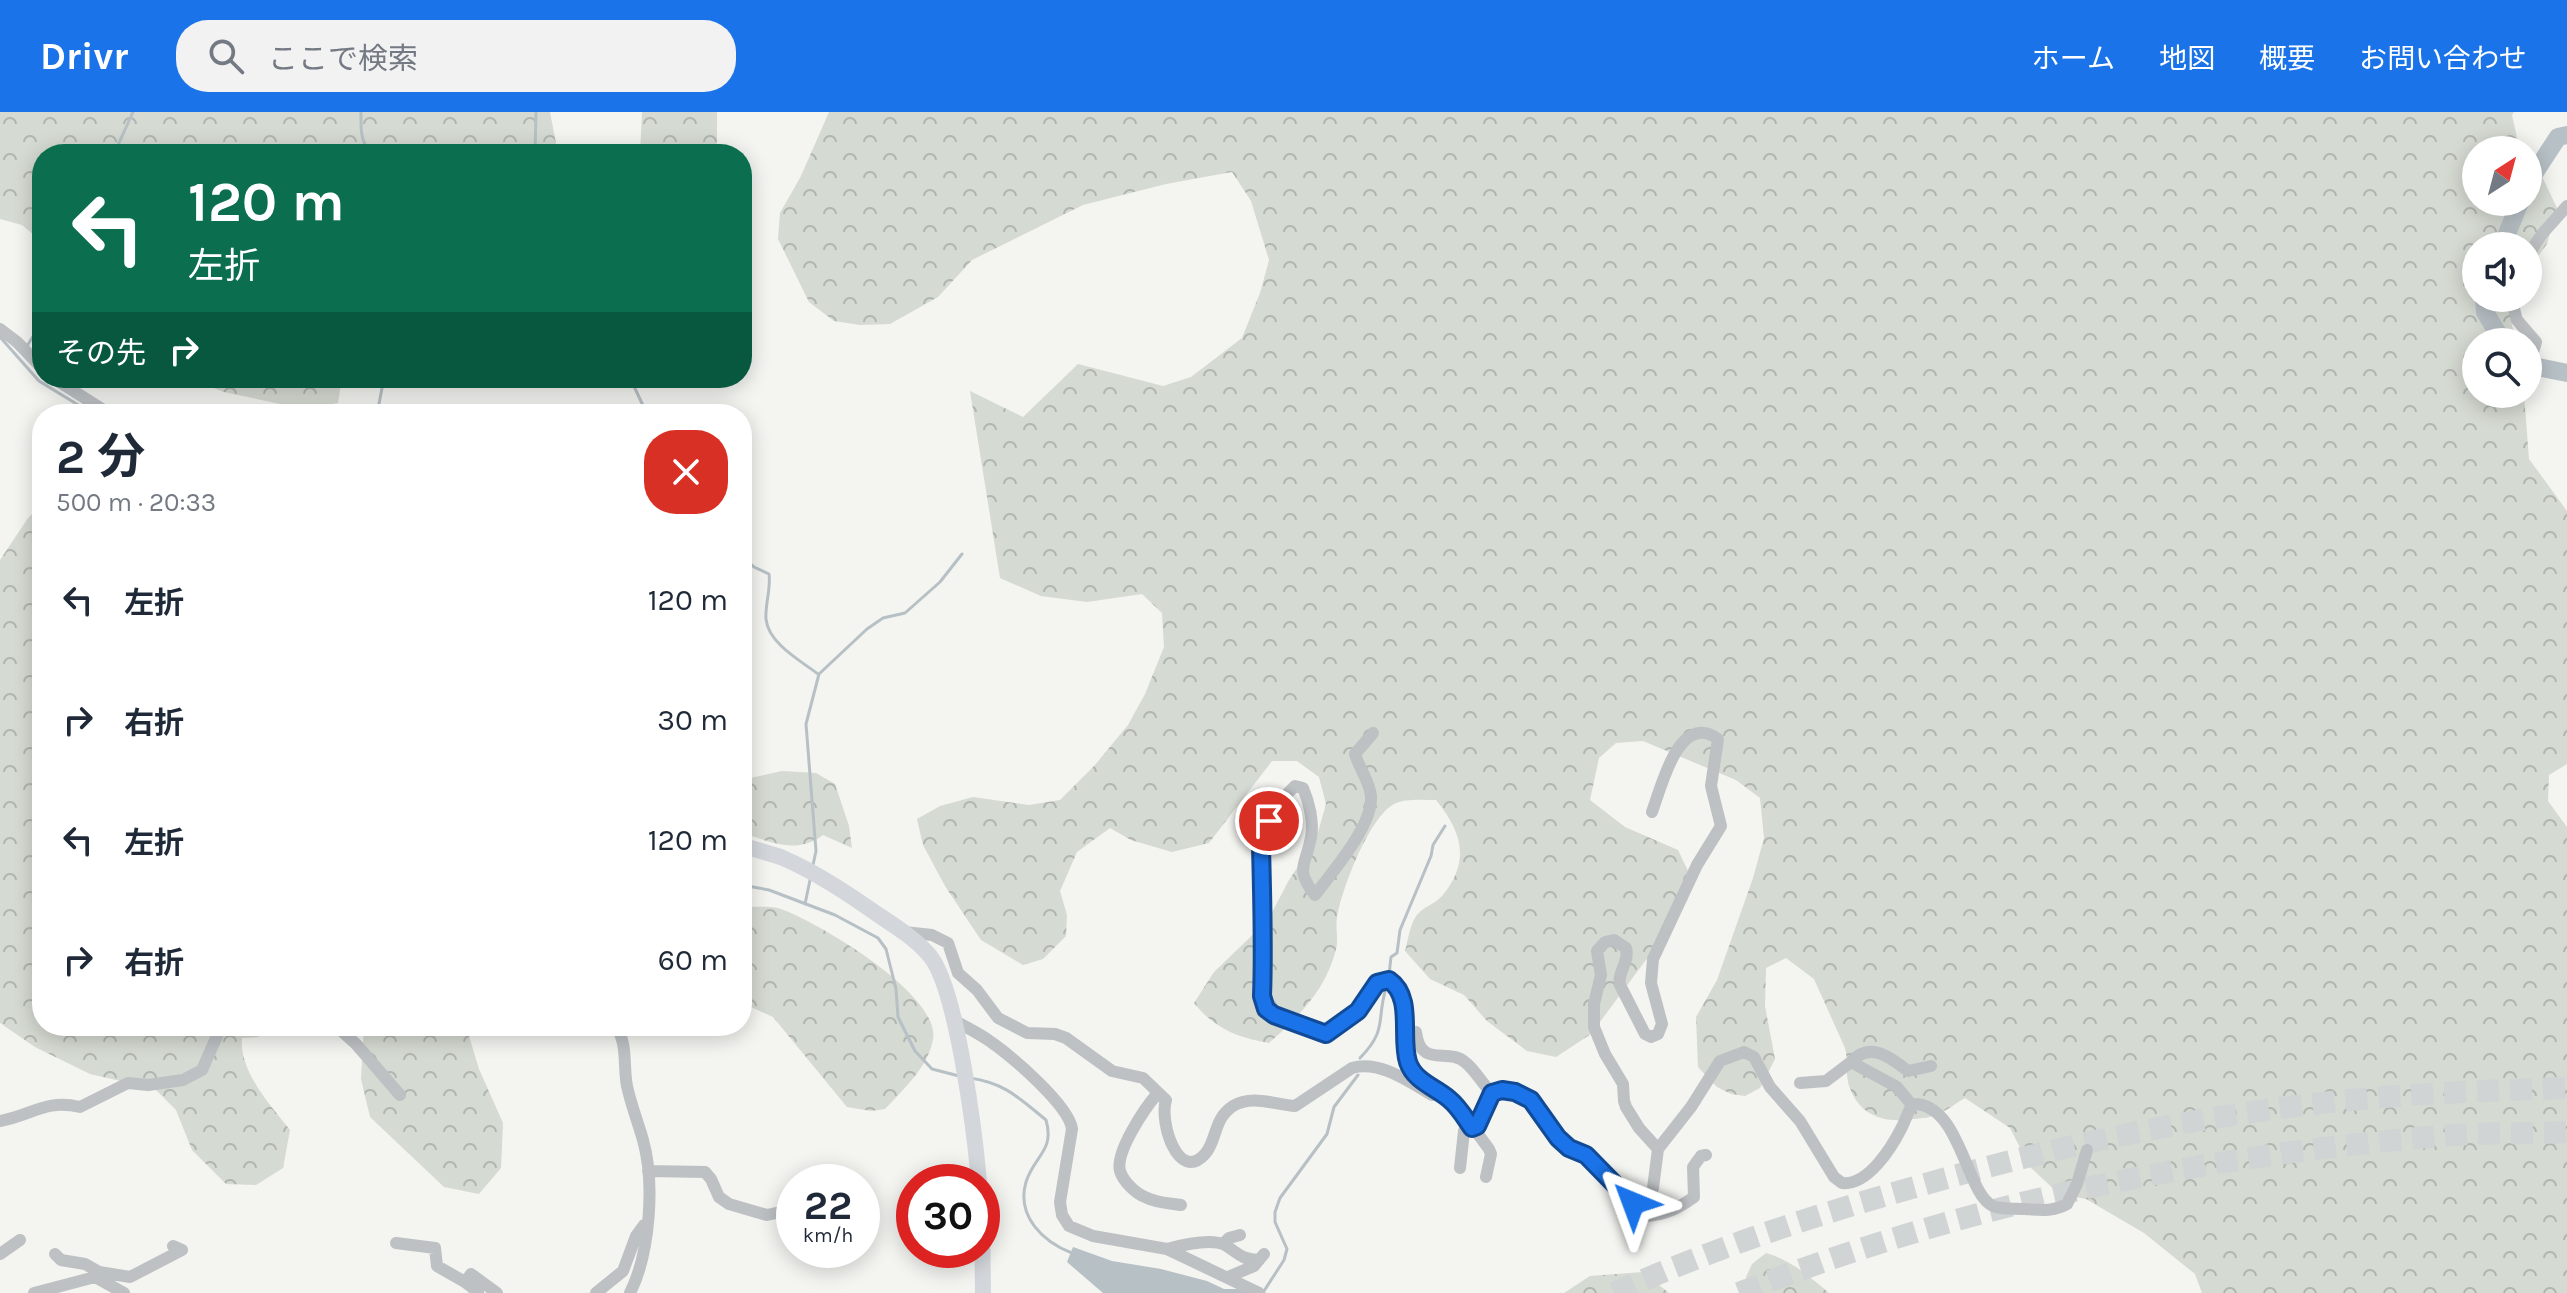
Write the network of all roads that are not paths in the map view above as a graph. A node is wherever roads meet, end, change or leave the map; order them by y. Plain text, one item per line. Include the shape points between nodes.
1 (2567, 206) edge
2 (2542, 234) edge
3 (0, 329) edge
4 (32, 357) edge
5 (69, 388) edge
6 (94, 404) edge
7 (1373, 733) dead end
8 (1652, 812) dead end
9 (752, 849) edge
10 (904, 932) junction
11 (952, 1019) junction
12 (1416, 1032) dead end
13 (216, 1036) edge
14 (347, 1036) edge
15 (620, 1036) edge
16 (1851, 1062) junction
17 (1931, 1066) dead end
18 (1800, 1083) dead end
19 (1492, 1093) junction
20 (1157, 1094) junction
21 (400, 1095) dead end
22 (1911, 1104) junction
23 (0, 1121) edge
24 (1468, 1129) junction
25 (1658, 1149) junction
26 (2087, 1150) dead end
27 (1706, 1155) dead end
28 (977, 1164) edge
29 (1460, 1168) dead end
30 (648, 1171) junction
31 (1486, 1177) dead end
32 (1181, 1205) dead end
33 (1641, 1211) junction
34 (776, 1213) edge
35 (646, 1222) junction
36 (1240, 1235) dead end
37 (20, 1240) dead end
38 (396, 1243) dead end
39 (1223, 1244) junction
40 (173, 1246) dead end
41 (1167, 1249) junction
42 (0, 1254) edge
43 (55, 1254) dead end
44 (983, 1268) edge
45 (97, 1274) junction
46 (1234, 1280) junction
47 (465, 1282) junction
48 (108, 1289) edge
49 (478, 1292) edge
50 (34, 1293) edge
51 (124, 1293) edge
52 (497, 1293) edge
53 (596, 1293) edge
54 (630, 1293) edge
55 (983, 1293) edge
56 (1259, 1293) edge

1 - 2 street
3 - 4 street
5 - 6 street
7 - 24 street via 1355,754 1371,797 1368,811 1315,895 1302,876 1312,836 1303,788 1295,786 1288,793 1262,831 1262,996 1274,1015 1326,1034 1358,1011 1377,983 1389,980 1399,989 1409,1066 1450,1099
8 - 25 street via 1673,757 1689,734 1708,732 1718,739 1711,786 1721,826 1653,959 1651,983 1662,1024 1658,1034 1645,1034 1620,985 1626,948 1614,940 1597,951 1601,975 1594,1027 1623,1084 1626,1107
9 - 10 street via 821,877
10 - 11 street via 931,957
10 - 20 street via 948,943 958,973 998,1018 1027,1033 1066,1038 1112,1071 1143,1078
11 - 28 street
11 - 41 street via 989,1040 1060,1104 1071,1121 1060,1202 1069,1226 1093,1236
12 - 19 street via 1424,1052 1464,1060
13 - 23 street via 202,1070 183,1080 128,1083 80,1107 61,1103
14 - 21 street
15 - 30 street
16 - 17 street via 1865,1052 1888,1055 1908,1071
16 - 18 street via 1826,1081
16 - 22 street via 1897,1087
19 - 24 street via 1477,1126
19 - 33 street via 1515,1092 1531,1100 1558,1138 1586,1155
20 - 24 street via 1166,1100 1172,1149 1188,1160 1205,1154 1220,1120 1233,1106 1251,1100 1295,1106 1362,1065 1380,1068 1431,1095
20 - 32 street via 1138,1118 1119,1169 1142,1196
22 - 25 street via 1896,1137 1870,1170 1858,1180 1842,1183 1754,1057 1736,1053 1720,1061
22 - 26 street via 1934,1109 1967,1160 1983,1200 1994,1207 2050,1211 2067,1204
24 - 29 street
24 - 31 street via 1491,1154
25 - 33 street via 1649,1203
27 - 33 street via 1693,1167 1694,1197 1665,1214 1647,1216
30 - 34 street via 705,1172 729,1204
30 - 35 street
35 - 53 street via 623,1271
35 - 54 street via 642,1261
36 - 39 street
37 - 42 street
38 - 47 street via 435,1248 437,1266
39 - 41 street
39 - 46 street via 1244,1260 1262,1257
40 - 45 street via 182,1250 130,1277
41 - 46 street
43 - 45 street
44 - 55 street
45 - 48 street
45 - 50 street
46 - 56 street
47 - 49 street
47 - 52 street via 471,1274
48 - 51 street

